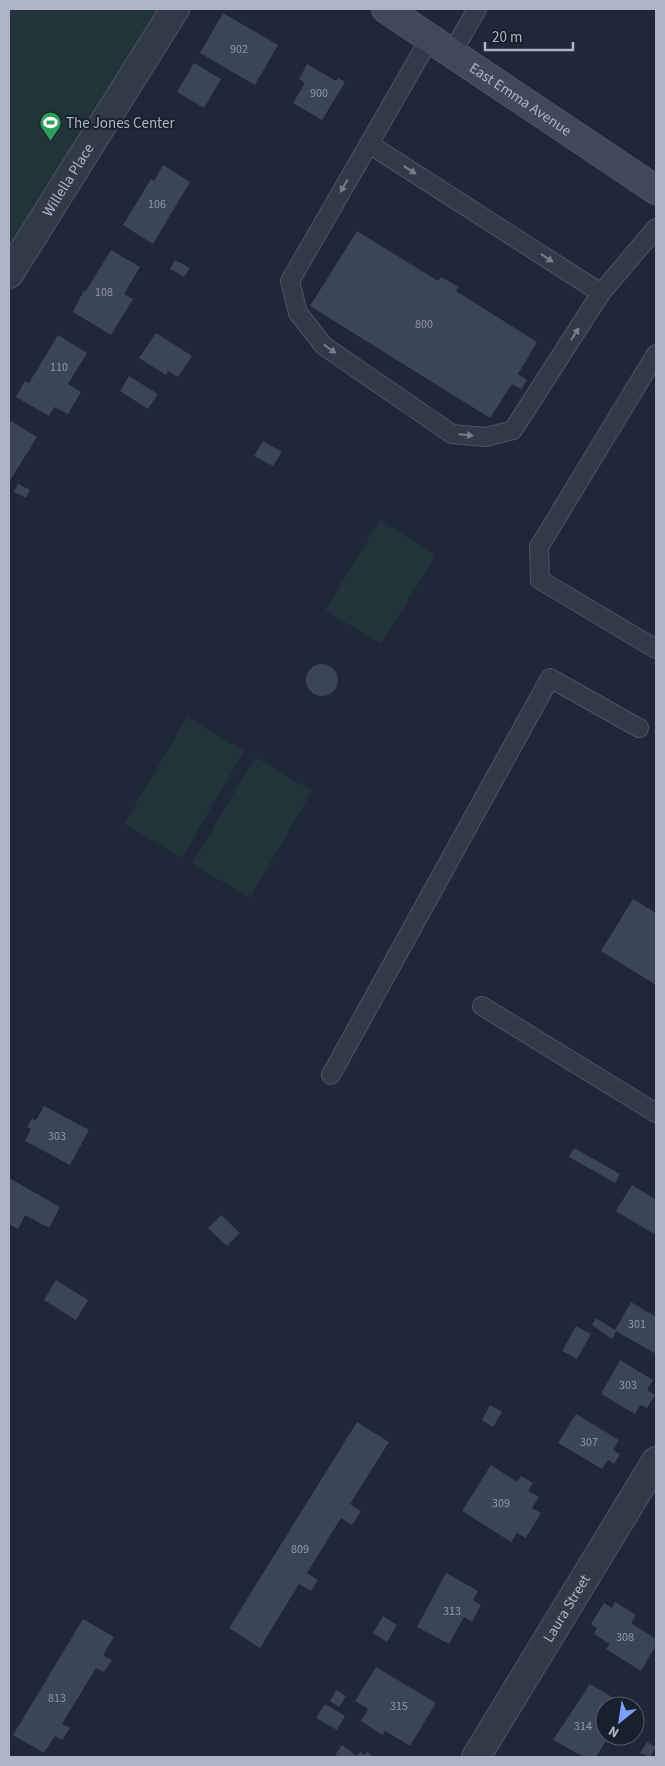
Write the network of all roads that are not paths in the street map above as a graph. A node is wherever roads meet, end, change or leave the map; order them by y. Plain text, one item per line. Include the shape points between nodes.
1 (175, 9) edge
2 (386, 9) edge
3 (477, 9) edge
4 (430, 38) junction
5 (452, 53) junction
6 (369, 144) junction
7 (656, 190) edge
8 (656, 228) edge
9 (9, 274) edge
10 (601, 293) junction
11 (656, 354) edge
12 (656, 650) edge
13 (639, 728) dead end
14 (482, 1006) dead end
15 (331, 1075) dead end
16 (656, 1113) edge
17 (656, 1461) edge
18 (476, 1757) edge

1 - 9 street, Willella Place
2 - 4 street, East Emma Avenue
3 - 5 lane
4 - 5 street, East Emma Avenue
4 - 6 lane
5 - 7 street, East Emma Avenue
6 -> 10 lane
6 -> 10 lane via 290,281 298,313 324,346 452,434 486,437 513,430
8 - 10 lane
11 - 12 lane via 539,547 540,580
13 - 15 lane via 550,678
14 - 16 lane
17 - 18 street, Laura Street

